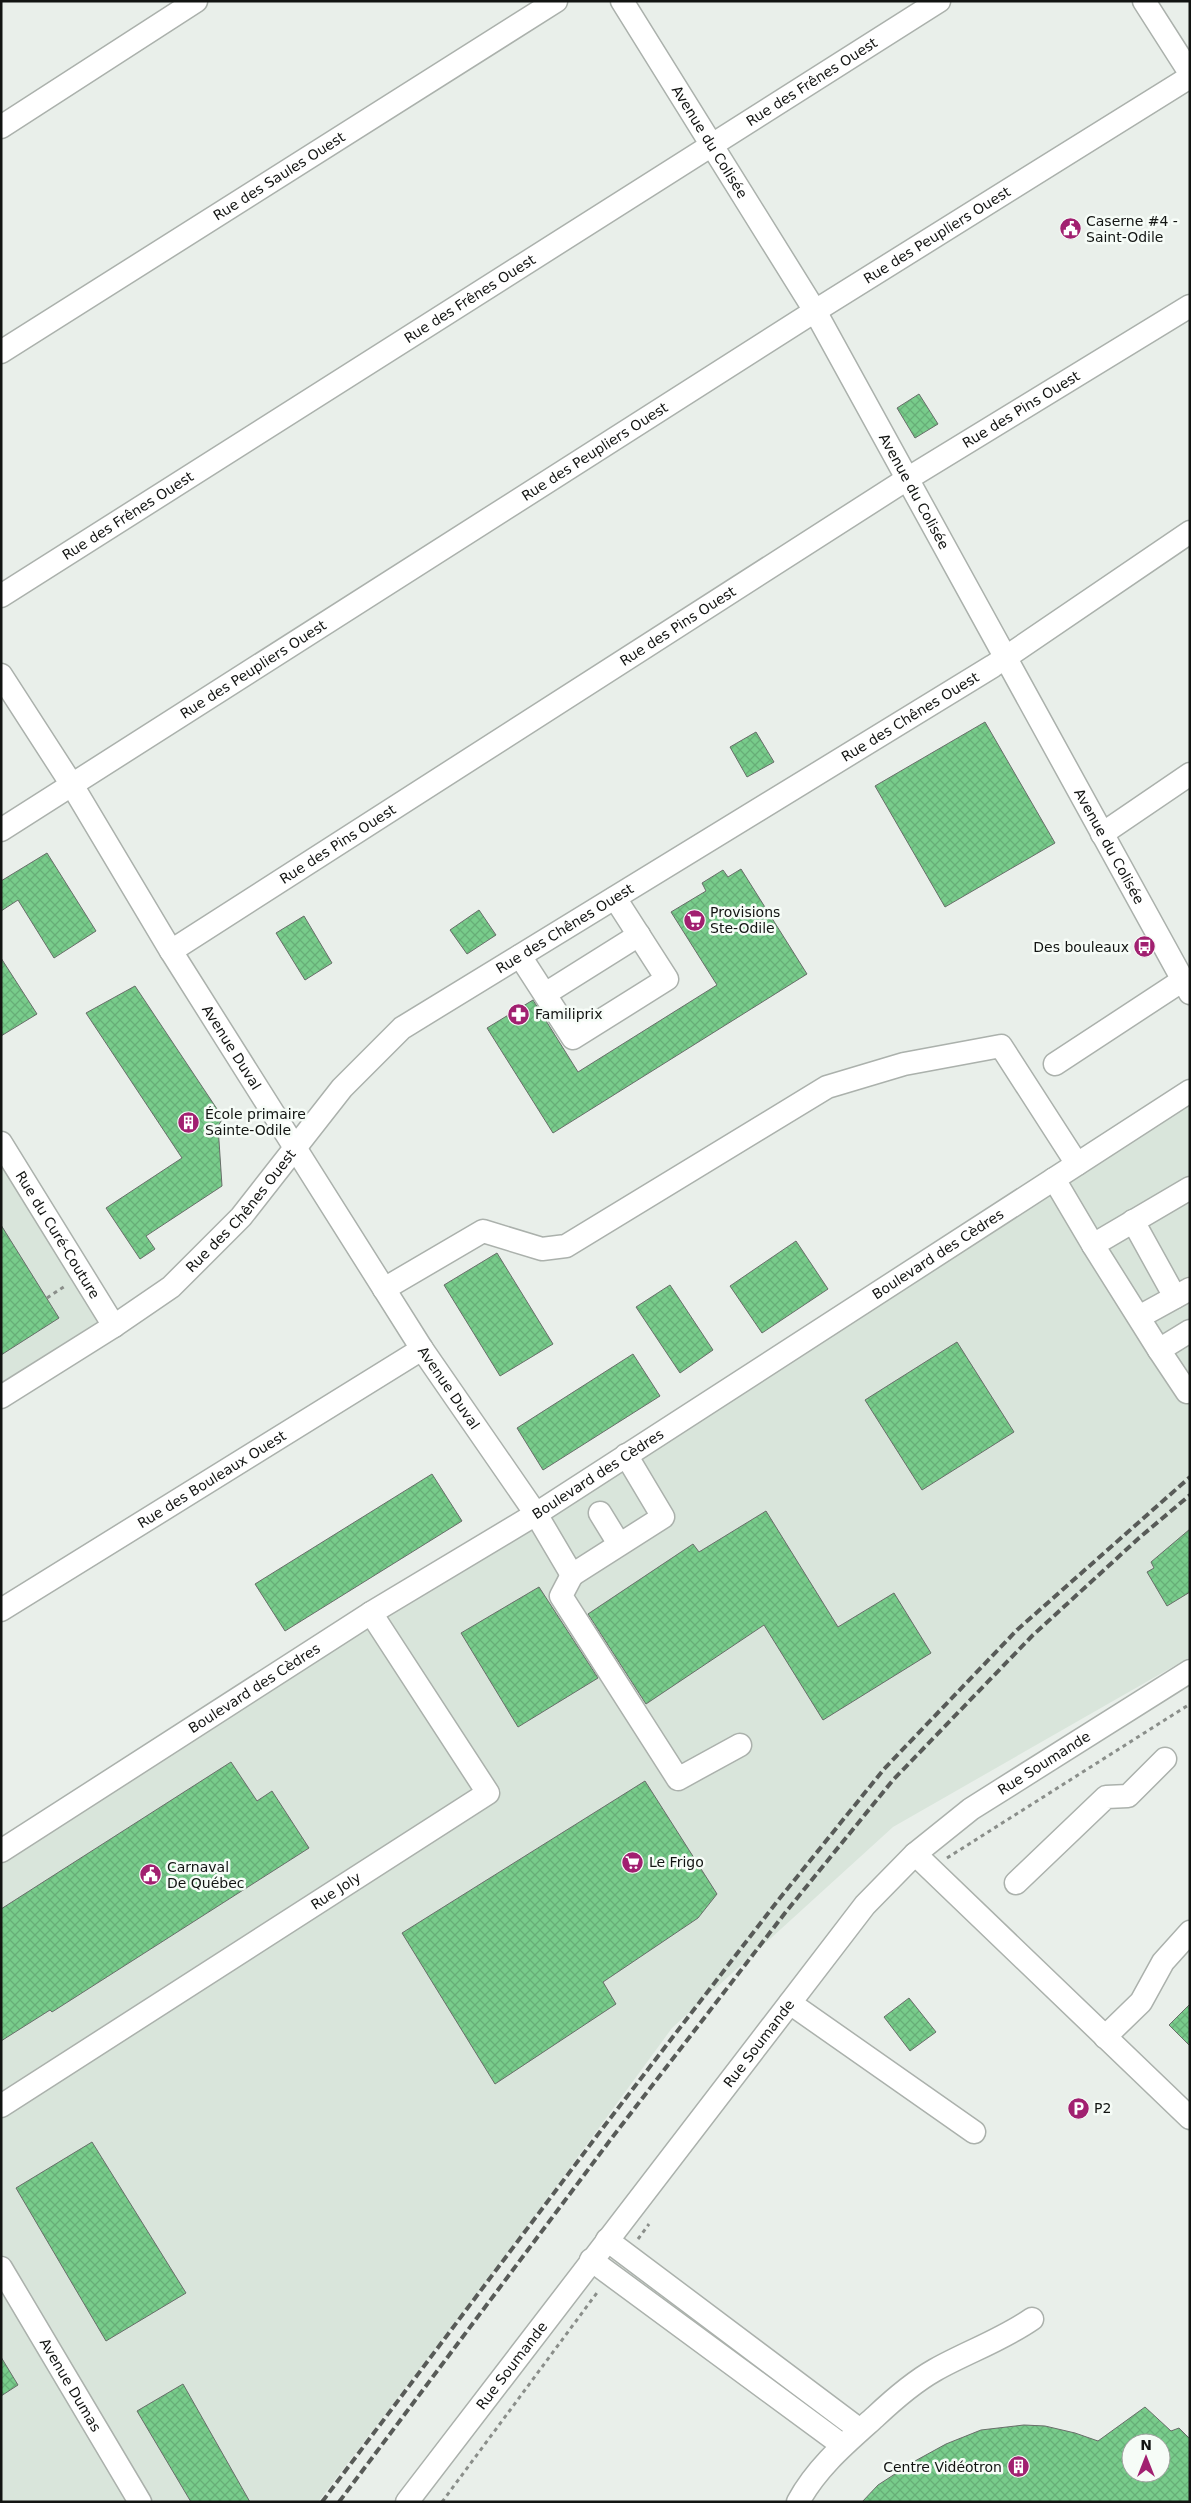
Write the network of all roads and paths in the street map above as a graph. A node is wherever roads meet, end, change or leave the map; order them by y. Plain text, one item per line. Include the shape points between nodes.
1 (196, 1) edge
2 (556, 1) edge
3 (622, 1) edge
4 (939, 1) edge
5 (1144, 1) edge
6 (1190, 73) edge
7 (1190, 77) edge
8 (1, 127) edge
9 (712, 147) junction
10 (1190, 306) edge
11 (815, 311) junction
12 (1, 352) edge
13 (907, 479) junction
14 (1190, 532) edge
15 (1, 596) edge
16 (1006, 658) junction
17 (1, 675) edge
18 (1190, 774) edge
19 (72, 785) junction
20 (1, 830) edge
21 (1102, 834) junction
22 (615, 898) junction
23 (639, 935) junction
24 (171, 951) junction
25 (520, 956) junction
26 (1186, 986) edge
27 (545, 994) junction
28 (1055, 1064) dead end
29 (1190, 1090) edge
30 (1, 1143) edge
31 (295, 1149) junction
32 (1077, 1164) junction
33 (1054, 1179) junction
34 (1187, 1197) edge
35 (1133, 1221) junction
36 (1093, 1245) junction
37 (384, 1289) junction
38 (1182, 1293) edge
39 (1139, 1317) junction
40 (114, 1326) junction
41 (1190, 1331) edge
42 (422, 1349) junction
43 (1159, 1350) junction
44 (1190, 1390) edge
45 (1, 1397) edge
46 (626, 1455) junction
47 (536, 1514) junction
48 (600, 1514) dead end
49 (619, 1544) junction
50 (572, 1575) junction
51 (1, 1610) edge
52 (371, 1614) junction
53 (1190, 1671) edge
54 (1190, 1704) edge
55 (740, 1745) dead end
56 (1165, 1759) dead end
57 (1, 1851) edge
58 (922, 1861) junction
59 (1016, 1883) dead end
60 (1190, 1932) edge
61 (790, 2003) junction
62 (1105, 2037) junction
63 (1, 2106) edge
64 (1190, 2118) edge
65 (974, 2132) dead end
66 (596, 2254) junction
67 (1, 2268) edge
68 (1032, 2319) dead end
69 (846, 2442) junction
70 (140, 2502) edge
71 (407, 2502) edge
72 (798, 2502) edge

1 - 8 street
2 - 12 street, Rue des Saules Ouest
3 - 9 street, Avenue du Colisée
4 - 9 street, Rue des Frênes Ouest
5 - 6 street
7 - 11 street, Rue des Peupliers Ouest
9 - 11 street, Avenue du Colisée
9 - 15 street, Rue des Frênes Ouest
10 - 13 street, Rue des Pins Ouest
11 - 13 street, Avenue du Colisée
11 - 19 street, Rue des Peupliers Ouest
13 - 16 street, Avenue du Colisée
13 - 24 street, Rue des Pins Ouest
14 - 16 street, Rue des Chênes Ouest
16 - 21 street, Avenue du Colisée
16 - 22 street, Rue des Chênes Ouest
17 - 19 street, Avenue Duval
18 - 21 street
19 - 20 street, Rue des Peupliers Ouest
19 - 24 street, Avenue Duval
21 - 26 street, Avenue du Colisée
22 - 23 street
22 - 25 street, Rue des Chênes Ouest
23 - 27 street
23 - 27 street via 667,979 573,1038
24 - 31 street, Avenue Duval
25 - 27 street
25 - 31 street, Rue des Chênes Ouest via 402,1028 342,1088
26 - 28 street
29 - 32 street, Boulevard des Cèdres
30 - 40 street, Rue du Curé-Couture
31 - 37 street, Avenue Duval
31 - 40 street, Rue des Chênes Ouest via 241,1217 171,1287
32 - 33 street, Boulevard des Cèdres
32 - 37 street via 1001,1046 904,1064 827,1087 566,1246 542,1249 483,1231
33 - 36 street
33 - 46 street, Boulevard des Cèdres
34 - 35 street
35 - 36 street
35 - 38 street
36 - 39 street
37 - 42 street, Avenue Duval
38 - 39 street
39 - 43 street
40 - 45 street, Rue des Chênes Ouest
41 - 43 street
42 - 47 street, Avenue Duval
42 - 51 street, Rue des Bouleaux Ouest
43 - 44 street via 1187,1392
46 - 47 street, Boulevard des Cèdres
46 - 49 street via 663,1517
47 - 50 street, Avenue Duval
47 - 52 street, Boulevard des Cèdres
48 - 49 street
49 - 50 street
50 - 55 street via 560,1596 678,1780
52 - 57 street, Boulevard des Cèdres
52 - 63 street, Rue Joly via 488,1793
53 - 58 street, Rue Soumande via 970,1809
54 - 58 path
56 - 59 street via 1128,1796 1106,1797
58 - 61 street, Rue Soumande via 865,1905
58 - 62 street
60 - 62 street via 1163,1962 1141,2002
61 - 65 street
61 - 66 street, Rue Soumande
62 - 64 street
66 - 69 street
66 - 69 street
66 - 71 street, Rue Soumande
67 - 70 street, Avenue Dumas
68 - 69 street via 1012,2334 980,2346 933,2371 893,2400
69 - 72 street via 809,2484

